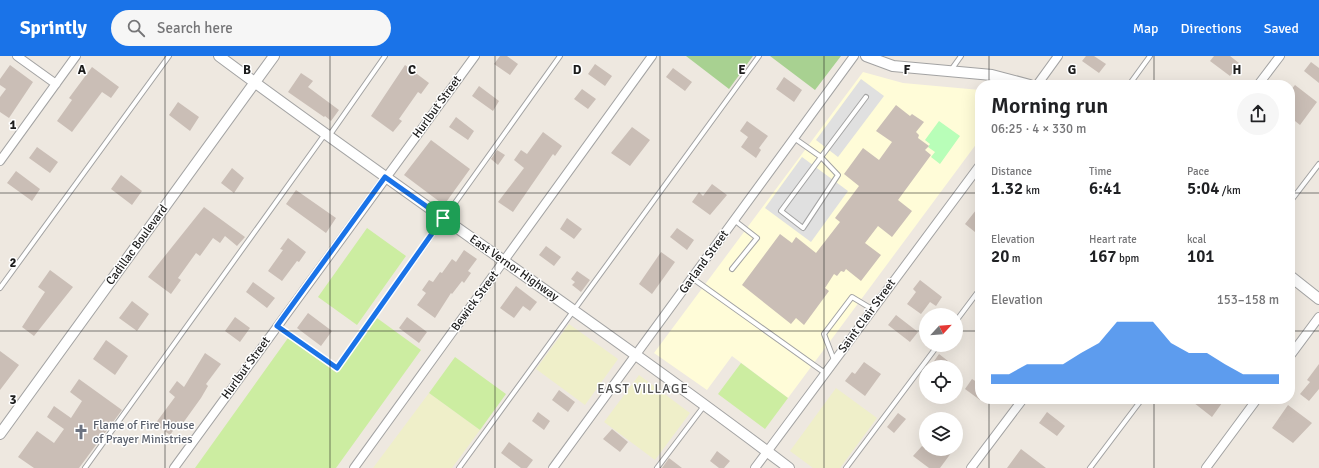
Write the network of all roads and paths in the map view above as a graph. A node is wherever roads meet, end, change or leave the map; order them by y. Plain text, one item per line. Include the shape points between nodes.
1 (17, 56) edge
2 (76, 56) edge
3 (169, 56) edge
4 (219, 56) edge
5 (274, 56) edge
6 (385, 56) edge
7 (475, 56) edge
8 (560, 56) edge
9 (652, 56) edge
10 (760, 56) edge
11 (854, 56) edge
12 (866, 56) edge
13 (961, 56) edge
14 (1058, 56) edge
15 (1150, 56) edge
16 (1280, 56) edge
17 (951, 70) junction
18 (1011, 80) edge
19 (1041, 80) edge
20 (1133, 80) edge
21 (1262, 80) edge
22 (254, 82) junction
23 (56, 84) junction
24 (866, 97) dead end
25 (327, 135) junction
26 (794, 138) junction
27 (821, 157) junction
28 (0, 161) edge
29 (1319, 164) edge
30 (975, 172) edge
31 (385, 177) junction
32 (1295, 195) edge
33 (443, 218) junction
34 (734, 220) junction
35 (504, 261) junction
36 (732, 269) dead end
37 (692, 278) junction
38 (1295, 280) edge
39 (0, 288) edge
40 (975, 296) edge
41 (1319, 299) edge
42 (872, 309) junction
43 (575, 311) junction
44 (963, 312) edge
45 (1319, 317) edge
46 (277, 326) junction
47 (1295, 349) edge
48 (933, 352) edge
49 (635, 355) junction
50 (834, 361) junction
51 (825, 373) junction
52 (1019, 404) edge
53 (1138, 404) edge
54 (1253, 404) edge
55 (704, 405) junction
56 (0, 434) edge
57 (767, 452) junction
58 (85, 468) edge
59 (174, 468) edge
60 (354, 468) edge
61 (460, 468) edge
62 (553, 468) edge
63 (657, 468) edge
64 (755, 468) edge
65 (789, 468) edge
66 (846, 468) edge
67 (971, 468) edge
68 (1090, 468) edge
69 (1206, 468) edge

1 - 23 street
2 - 23 street
3 - 39 lane
4 - 22 street, East Vernor Highway
5 - 22 street, Cadillac Boulevard
6 - 25 lane
7 - 31 street, Hurlbut Street
8 - 33 lane
9 - 35 street, Bewick Street
10 - 43 lane
11 - 26 street, Garland Street
12 - 17 street via 893,66
13 - 17 lane
14 - 19 street
15 - 20 lane
16 - 21 street
17 - 18 street
22 - 25 street, East Vernor Highway
22 - 56 street, Cadillac Boulevard
23 - 28 street
24 - 27 lane
25 - 31 street, East Vernor Highway
25 - 58 lane
26 - 27 lane
26 - 34 street, Garland Street
27 - 27 lane via 781,211 802,228 838,175
29 - 32 lane
30 - 42 street, Saint Clair Street
31 - 33 street, East Vernor Highway
31 - 46 street, Hurlbut Street
33 - 35 street, East Vernor Highway
33 - 46 lane via 337,368
34 - 36 lane via 757,238
34 - 37 street, Garland Street
35 - 43 street, East Vernor Highway
35 - 60 street, Bewick Street
37 - 49 street, Garland Street
37 - 51 lane
38 - 41 street
40 - 44 lane
42 - 50 street, Saint Clair Street
42 - 50 lane via 852,297 824,334
43 - 49 street, East Vernor Highway
43 - 61 lane
45 - 47 street
46 - 59 street, Hurlbut Street
48 - 66 lane
49 - 55 street, East Vernor Highway
49 - 62 street, Garland Street
50 - 51 street, Saint Clair Street
51 - 57 street, Saint Clair Street
52 - 67 street
53 - 68 lane
54 - 69 street
55 - 57 street, East Vernor Highway
55 - 63 lane
57 - 64 street, Saint Clair Street
57 - 65 street, East Vernor Highway

